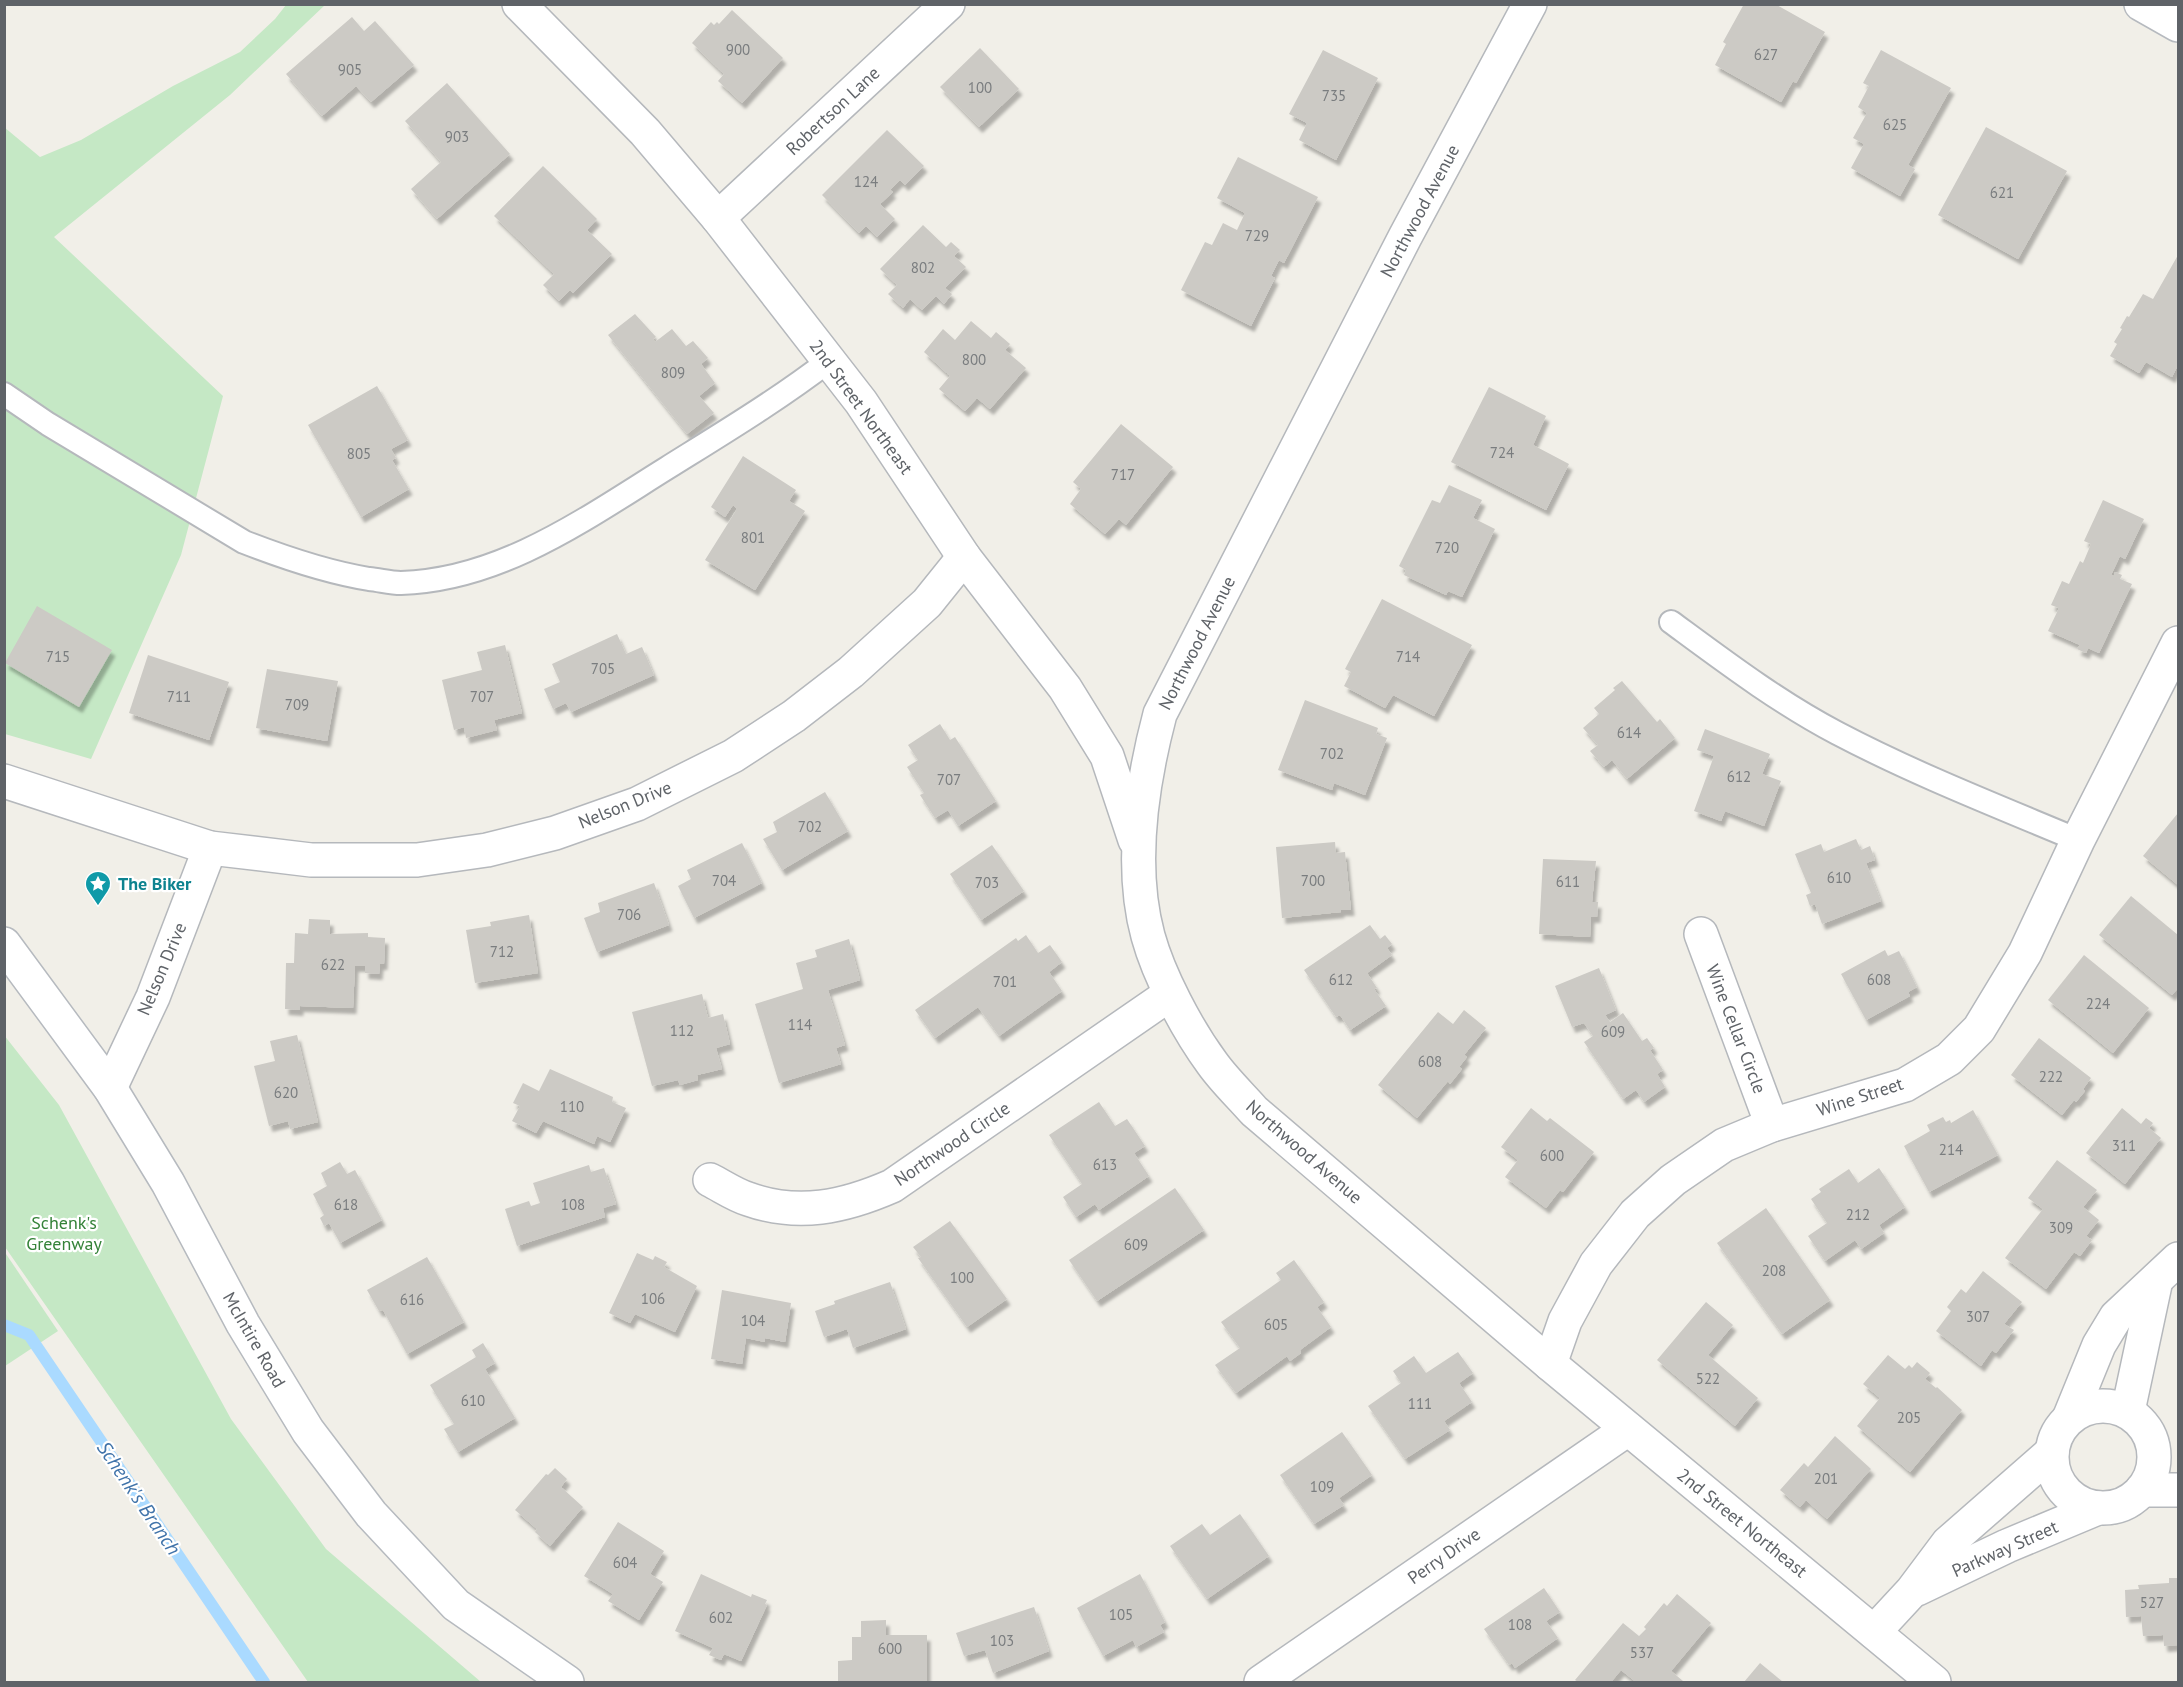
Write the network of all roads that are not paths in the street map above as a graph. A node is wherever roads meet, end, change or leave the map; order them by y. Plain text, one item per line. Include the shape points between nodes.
1 (519, 4) edge
2 (948, 4) edge
3 (1530, 4) edge
4 (2141, 4) edge
5 (2178, 25) edge
6 (718, 218) junction
7 (830, 360) junction
8 (4, 394) edge
9 (964, 557) junction
10 (1671, 622) dead end
11 (2178, 643) edge
12 (4, 782) edge
13 (2078, 840) junction
14 (210, 848) junction
15 (1139, 853) junction
16 (1701, 934) dead end
17 (4, 944) edge
18 (1170, 994) junction
19 (110, 1088) junction
20 (1772, 1125) junction
21 (710, 1180) dead end
22 (2167, 1269) edge
23 (1550, 1364) junction
24 (2128, 1411) junction
25 (2070, 1416) junction
26 (1628, 1429) junction
27 (2165, 1446) edge
28 (2052, 1452) junction
29 (2142, 1490) junction
30 (2178, 1490) edge
31 (2098, 1508) junction
32 (1912, 1591) junction
33 (1874, 1632) junction
34 (567, 1683) edge
35 (1261, 1683) edge
36 (1934, 1683) edge

1 - 6 street, 2nd Street Northeast via 645,132
2 - 6 street, Robertson Lane
3 - 15 street, Northwood Avenue via 1405,237 1160,714 1145,782
4 - 5 street
6 - 7 street, 2nd Street Northeast
7 - 8 lane via 778,399 561,534 506,561 435,580 398,583 336,574 244,542
7 - 9 street, 2nd Street Northeast
9 - 14 street, Nelson Drive via 927,603 851,672 794,716 733,756 637,804 555,833 487,850 417,860 311,860
9 - 15 street, 2nd Street Northeast via 1065,688 1107,756
10 - 13 lane via 1742,674 1836,732 1944,785
11 - 13 street, Wine Street
12 - 14 street, Nelson Drive
13 - 20 street, Wine Street via 2025,953 1979,1029 1949,1059 1905,1084
14 - 19 street, Nelson Drive via 153,997
15 - 18 street, Northwood Avenue via 1148,936
16 - 20 street, Wine Cellar Circle
17 - 19 street, McIntire Road
18 - 21 street, Northwood Circle via 892,1186 861,1199 829,1207 788,1208 748,1199
18 - 23 street, Northwood Avenue via 1211,1063 1254,1111
19 - 34 street, McIntire Road via 302,1421 370,1514 456,1605
20 - 23 street, Wine Street via 1725,1145 1673,1180 1635,1214 1596,1264 1565,1321
22 - 24 street
22 - 25 street via 2116,1317 2099,1345
23 - 26 street, 2nd Street Northeast
24 - 25 street via 2108,1405 2088,1407
24 - 27 street
25 - 28 street via 2058,1432
26 - 33 street, 2nd Street Northeast
26 - 35 street, Perry Drive
27 - 29 street
28 - 31 street via 2054,1472 2063,1489 2079,1503
28 - 32 street, Parkway Street via 1948,1543
29 - 30 street
29 - 31 street via 2118,1506
31 - 32 street, Parkway Street
32 - 33 street, Parkway Street
33 - 36 street, 2nd Street Northeast

